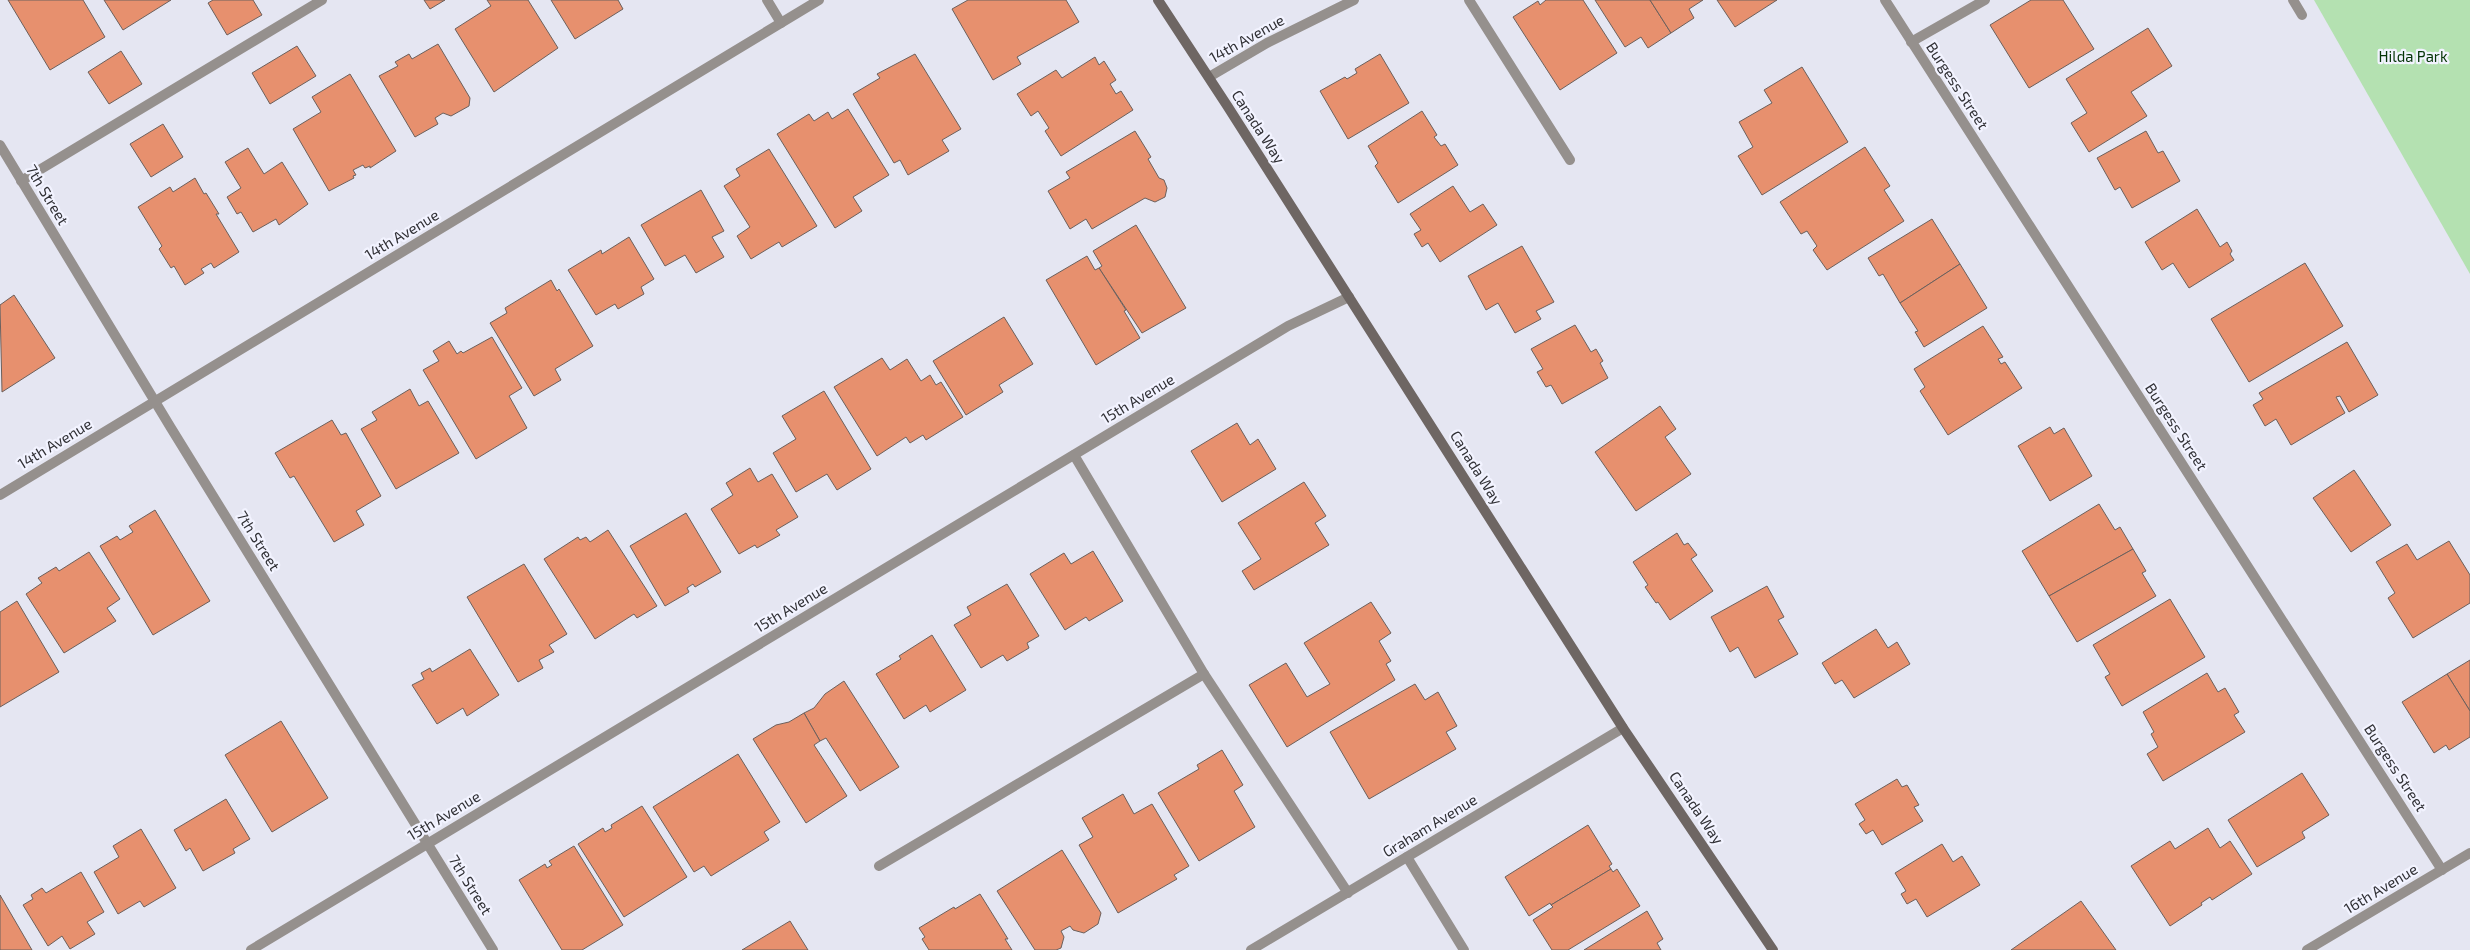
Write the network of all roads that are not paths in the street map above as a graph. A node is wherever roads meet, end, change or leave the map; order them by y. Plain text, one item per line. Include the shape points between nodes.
1 (322, 0) edge
2 (767, 0) edge
3 (819, 0) edge
4 (1158, 0) edge
5 (1354, 0) edge
6 (1469, 0) edge
7 (1885, 0) edge
8 (1985, 0) edge
9 (2293, 0) edge
10 (2302, 15) dead end
11 (781, 23) junction
12 (1911, 42) junction
13 (1209, 78) junction
14 (0, 145) edge
15 (1570, 160) dead end
16 (21, 181) junction
17 (1349, 297) junction
18 (155, 402) junction
19 (1074, 455) junction
20 (0, 494) edge
21 (1204, 674) junction
22 (1623, 728) junction
23 (426, 843) junction
24 (2470, 853) edge
25 (1407, 857) junction
26 (879, 866) dead end
27 (2442, 870) junction
28 (1348, 893) junction
29 (251, 950) edge
30 (493, 950) edge
31 (1251, 950) edge
32 (1464, 950) edge
33 (1773, 950) edge
34 (2307, 950) edge

1 - 16 street
2 - 11 street
3 - 11 street, 14th Avenue
4 - 13 main road, Canada Way
5 - 13 street, 14th Avenue via 1267,43
6 - 15 street
7 - 12 street, Burgess Street
8 - 12 street
9 - 10 street
11 - 18 street, 14th Avenue
12 - 27 street, Burgess Street
13 - 17 main road, Canada Way
14 - 16 street, 7th Street
16 - 18 street, 7th Street
17 - 19 street, 15th Avenue via 1288,326
17 - 22 main road, Canada Way
18 - 20 street, 14th Avenue
18 - 23 street, 7th Street
19 - 21 street
19 - 23 street, 15th Avenue
21 - 26 street
21 - 28 street
22 - 25 street, Graham Avenue
22 - 33 main road, Canada Way
23 - 29 street, 15th Avenue
23 - 30 street, 7th Street
24 - 27 street, 16th Avenue
25 - 28 street, Graham Avenue
25 - 32 street
27 - 34 street, 16th Avenue
28 - 31 street, Graham Avenue

